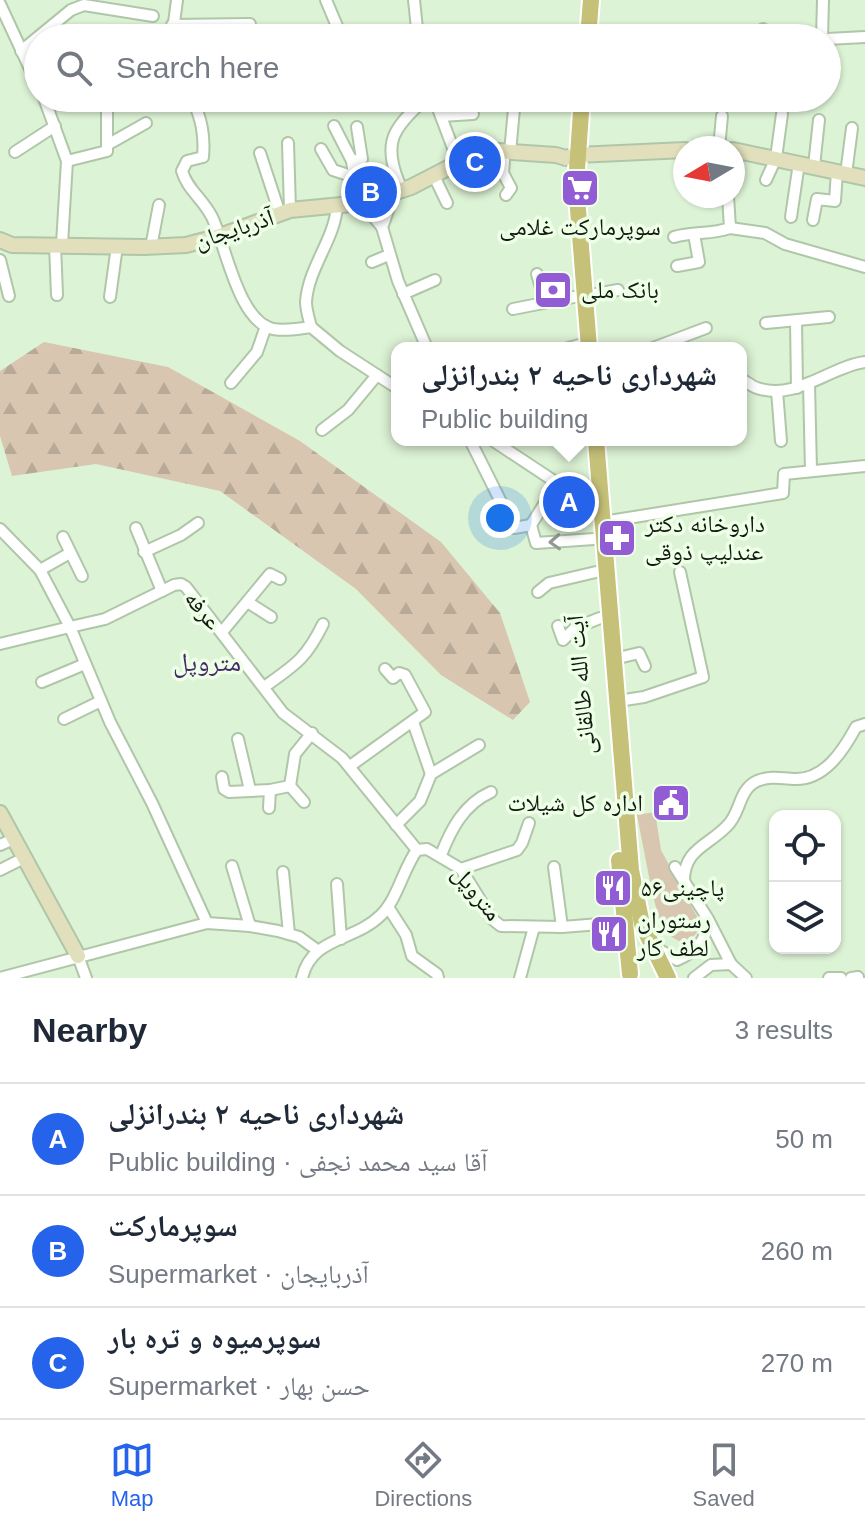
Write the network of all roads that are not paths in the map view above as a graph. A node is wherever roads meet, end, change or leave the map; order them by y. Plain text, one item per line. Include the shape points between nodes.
1 (177, 0) edge
2 (326, 0) edge
3 (414, 0) edge
4 (580, 0) edge
5 (591, 0) edge
6 (823, 0) edge
7 (0, 6) edge
8 (153, 16) dead end
9 (54, 24) edge
10 (172, 24) edge
11 (336, 24) edge
12 (417, 24) edge
13 (578, 24) edge
14 (589, 24) edge
15 (824, 24) edge
16 (865, 37) edge
17 (841, 38) edge
18 (24, 49) edge
19 (21, 51) junction
20 (24, 57) edge
21 (50, 112) edge
22 (107, 112) edge
23 (199, 112) edge
24 (409, 112) edge
25 (439, 112) edge
26 (513, 112) edge
27 (571, 112) edge
28 (580, 112) edge
29 (473, 114) dead end
30 (782, 114) dead end
31 (441, 116) junction
32 (722, 116) dead end
33 (819, 120) dead end
34 (146, 123) dead end
35 (55, 126) junction
36 (334, 126) dead end
37 (357, 127) dead end
38 (852, 128) dead end
39 (720, 136) edge
40 (288, 143) dead end
41 (107, 145) junction
42 (321, 149) dead end
43 (673, 151) edge
44 (15, 152) dead end
45 (745, 152) edge
46 (260, 153) dead end
47 (507, 156) junction
48 (572, 156) junction
49 (776, 158) junction
50 (67, 161) junction
51 (352, 161) junction
52 (799, 163) junction
53 (459, 164) junction
54 (814, 166) junction
55 (841, 172) junction
56 (434, 176) junction
57 (354, 177) junction
58 (865, 178) edge
59 (766, 180) dead end
60 (392, 193) junction
61 (506, 195) dead end
62 (360, 203) junction
63 (447, 203) dead end
64 (159, 205) dead end
65 (337, 206) junction
66 (729, 208) edge
67 (285, 212) junction
68 (791, 217) dead end
69 (813, 220) dead end
70 (382, 227) junction
71 (730, 228) junction
72 (694, 234) junction
73 (220, 236) junction
74 (674, 237) dead end
75 (0, 240) edge
76 (58, 244) junction
77 (117, 246) junction
78 (151, 247) junction
79 (389, 255) junction
80 (0, 260) edge
81 (372, 262) dead end
82 (677, 266) dead end
83 (865, 267) edge
84 (537, 274) dead end
85 (435, 280) dead end
86 (618, 290) dead end
87 (403, 294) junction
88 (57, 295) dead end
89 (9, 296) dead end
90 (110, 297) dead end
91 (579, 297) junction
92 (545, 301) junction
93 (513, 309) dead end
94 (829, 317) dead end
95 (796, 321) junction
96 (766, 323) dead end
97 (266, 326) junction
98 (311, 327) junction
99 (706, 328) dead end
100 (424, 342) edge
101 (579, 342) edge
102 (669, 342) edge
103 (865, 362) edge
104 (377, 375) junction
105 (231, 383) dead end
106 (747, 383) edge
107 (809, 383) junction
108 (391, 384) edge
109 (797, 388) junction
110 (777, 391) junction
111 (322, 430) dead end
112 (781, 441) dead end
113 (474, 446) edge
114 (502, 446) edge
115 (586, 446) edge
116 (596, 446) edge
117 (865, 466) edge
118 (811, 471) junction
119 (558, 482) junction
120 (589, 486) junction
121 (198, 523) dead end
122 (531, 525) junction
123 (136, 528) dead end
124 (596, 528) junction
125 (0, 529) edge
126 (63, 537) dead end
127 (144, 552) junction
128 (70, 553) junction
129 (40, 570) junction
130 (596, 572) junction
131 (680, 572) dead end
132 (82, 576) dead end
133 (280, 579) dead end
134 (162, 591) junction
135 (538, 592) dead end
136 (249, 603) junction
137 (271, 617) dead end
138 (600, 618) junction
139 (323, 624) dead end
140 (558, 626) dead end
141 (70, 627) junction
142 (222, 632) junction
143 (0, 644) edge
144 (614, 659) junction
145 (85, 664) junction
146 (645, 666) dead end
147 (385, 669) dead end
148 (42, 682) dead end
149 (264, 687) junction
150 (101, 701) junction
151 (618, 701) junction
152 (64, 719) dead end
153 (413, 722) junction
154 (865, 724) edge
155 (312, 733) junction
156 (238, 739) dead end
157 (479, 745) dead end
158 (350, 766) junction
159 (431, 774) junction
160 (222, 777) dead end
161 (290, 786) junction
162 (250, 790) junction
163 (270, 790) junction
164 (491, 792) dead end
165 (304, 802) dead end
166 (269, 808) dead end
167 (0, 813) edge
168 (529, 823) dead end
169 (396, 825) junction
170 (7, 842) edge
171 (417, 850) junction
172 (441, 855) junction
173 (24, 858) junction
174 (232, 866) dead end
175 (554, 867) dead end
176 (675, 867) dead end
177 (461, 869) junction
178 (0, 870) edge
179 (283, 872) dead end
180 (684, 881) junction
181 (337, 884) dead end
182 (388, 907) junction
183 (708, 919) junction
184 (207, 923) junction
185 (250, 926) junction
186 (534, 927) junction
187 (562, 927) junction
188 (638, 928) junction
189 (289, 934) junction
190 (341, 939) junction
191 (317, 950) junction
192 (78, 956) junction
193 (661, 962) junction
194 (731, 964) junction
195 (630, 976) edge
196 (0, 978) edge
197 (86, 978) edge
198 (302, 978) edge
199 (438, 978) edge
200 (520, 978) edge
201 (668, 978) edge
202 (694, 978) edge
203 (746, 978) edge
204 (829, 978) edge
205 (841, 978) edge

1 - 10 street
2 - 11 street
3 - 12 street
4 - 13 main road
5 - 14 main road
6 - 15 street
7 - 19 street
8 - 9 street via 84,5
16 - 17 street
18 - 19 street
19 - 20 street
21 - 35 street
22 - 41 street
23 - 73 street via 203,157 187,161 182,171
24 - 60 street via 392,136 399,183
25 - 31 street
26 - 47 street
27 - 48 main road
28 - 48 main road
29 - 31 street
30 - 49 street
31 - 53 street
32 - 39 street
33 - 54 street
34 - 41 street
35 - 44 street
35 - 50 street
36 - 51 street
37 - 51 street via 362,159
38 - 55 street
40 - 67 street
41 - 50 street via 107,151
42 - 57 street via 333,170
43 - 48 street, آذربایجان
45 - 49 street
46 - 67 street
47 - 48 street, آذربایجان
47 - 53 street, آذربایجان via 483,150
47 - 61 street via 503,173 511,188
48 - 91 main road via 565,184
49 - 52 street
49 - 59 street
50 - 76 street
51 - 57 street
52 - 54 street
52 - 68 street
53 - 56 street, آذربایجان
54 - 55 street
55 - 58 street
55 - 69 street via 835,201 817,199
56 - 60 street, آذربایجان
56 - 63 street
57 - 62 street
60 - 62 street, آذربایجان
60 - 70 street
62 - 65 street, آذربایجان
62 - 70 street
64 - 78 street
65 - 67 street, آذربایجان
65 - 98 street via 306,301
66 - 71 street
67 - 73 street, آذربایجان
70 - 79 street
71 - 72 street
71 - 83 street via 765,233
72 - 74 street
72 - 82 street via 699,262
73 - 78 street, آذربایجان
73 - 97 street via 243,298
75 - 76 street, آذربایجان via 12,245
76 - 77 street, آذربایجان
76 - 88 street
77 - 78 street, آذربایجان
77 - 90 street
79 - 81 street
79 - 87 street
80 - 89 street
84 - 92 street
85 - 87 street
86 - 91 street
87 - 100 street
91 - 92 street
91 - 101 main road
92 - 93 street
94 - 95 street
95 - 96 street
95 - 109 street
97 - 98 street
97 - 105 street via 257,352
98 - 104 street
99 - 102 street
103 - 107 street
104 - 108 street
104 - 111 street via 348,410
106 - 110 street
107 - 109 street
107 - 118 street
109 - 110 street
110 - 112 street
113 - 122 street via 514,528
114 - 119 street
115 - 120 main road, آیت الله طالقانی
116 - 124 main road, آیت الله طالقانی
117 - 118 street
118 - 124 street via 784,474 783,493
119 - 120 street
119 - 122 street
120 - 124 main road, آیت الله طالقانی
121 - 127 street
124 -> 122 street via 536,543
123 - 127 street
124 - 130 main road, آیت الله طالقانی
124 - 144 main road, آیت الله طالقانی
125 - 129 street
126 - 128 street
127 - 134 street
128 - 129 street
128 - 132 street
129 - 141 street
130 - 135 street via 549,583
130 - 138 main road, آیت الله طالقانی
131 - 151 street via 703,677
133 - 136 street via 270,574
134 - 141 street, عرفه via 105,619
134 - 142 street, عرفه via 186,587
136 - 137 street
136 - 142 street
138 - 140 street via 575,628 563,640
138 - 188 main road, آیت الله طالقانی
139 - 149 street via 300,662
141 - 143 street, عرفه
141 - 145 street
142 - 149 street, عرفه
144 - 146 street via 639,653
144 - 151 main road, آیت الله طالقانی
145 - 148 street
145 - 150 street
147 - 153 street via 393,678 405,675 423,708 423,715
149 - 155 street, عرفه via 283,713
150 - 152 street
150 - 184 street
151 - 188 main road, آیت الله طالقانی
153 - 158 street
153 - 159 street
154 - 180 street via 856,727 837,758 811,776 774,777 748,786 728,826 688,858
155 - 158 street, عرفه
155 - 161 street via 295,754
156 - 162 street
157 - 159 street
158 - 169 street, عرفه
159 - 169 street via 420,801
160 - 162 street via 226,791
161 - 163 street
161 - 165 street
162 - 163 street
163 - 166 street
164 - 172 street via 460,817
167 - 170 street
168 - 177 street via 517,850
169 - 171 street, عرفه
170 - 173 street
171 - 172 street, متروپل
171 - 182 street
172 - 177 street, متروپل
173 - 178 street
173 - 192 street
174 - 185 street
175 - 187 street
176 - 180 street
177 - 186 street, متروپل via 496,923
179 - 189 street
180 - 183 street
181 - 190 street
182 - 190 street via 367,928
182 - 199 street via 412,956
183 - 188 street via 702,943 677,960 663,954
183 - 194 street
184 - 185 street
184 - 192 street
185 - 189 street
186 - 187 street, متروپل
186 - 200 street
187 - 188 street, متروپل
188 - 193 main road, آیت الله طالقانی
188 - 195 main road, آیت الله طالقانی via 628,944
189 - 191 street
190 - 191 street
191 - 198 street
192 - 196 street
192 - 197 street
193 - 195 main road via 644,958
193 - 201 main road, آیت الله طالقانی
194 - 202 street via 711,965
194 - 203 street
204 - 205 street

